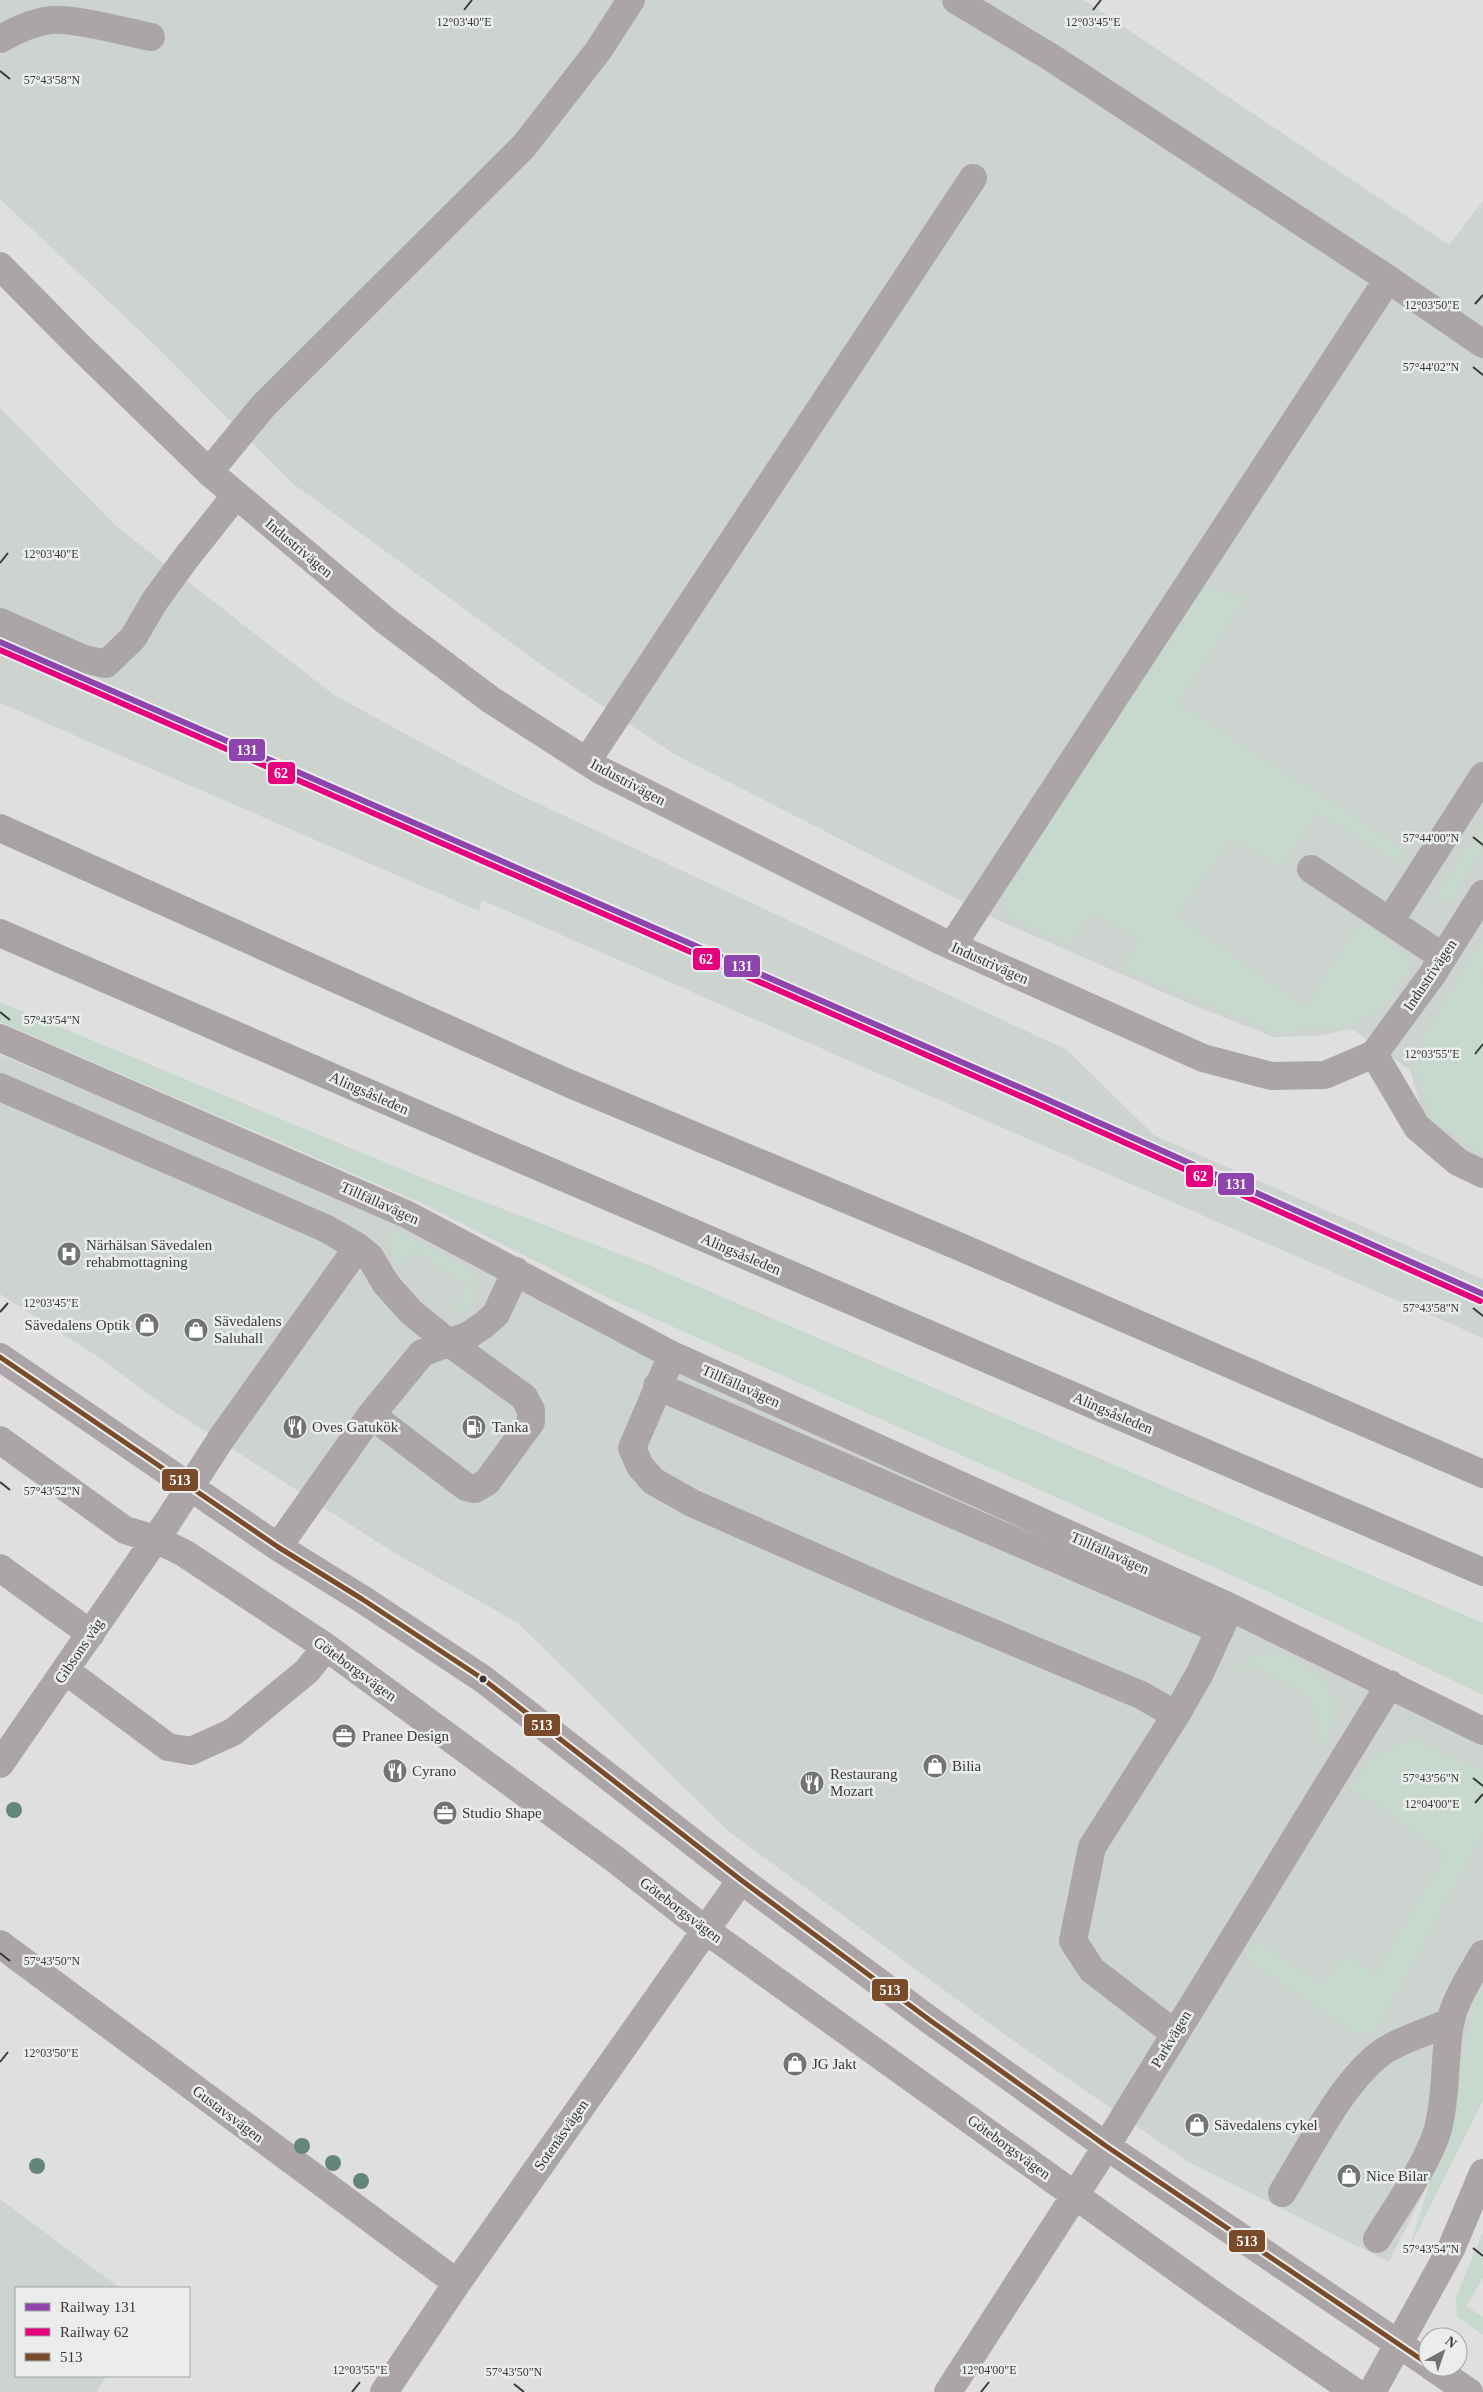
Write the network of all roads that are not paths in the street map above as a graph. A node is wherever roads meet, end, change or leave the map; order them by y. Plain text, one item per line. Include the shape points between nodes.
1 (631, 0) edge
2 (956, 0) edge
3 (151, 37) dead end
4 (0, 39) edge
5 (973, 178) dead end
6 (0, 266) edge
7 (1388, 279) junction
8 (1483, 344) edge
9 (209, 472) junction
10 (236, 495) junction
11 (0, 622) edge
12 (587, 761) junction
13 (1483, 776) edge
14 (0, 828) edge
15 (1311, 869) dead end
16 (1483, 894) edge
17 (1390, 921) junction
18 (0, 933) edge
19 (952, 946) junction
20 (1443, 957) junction
21 (0, 1038) edge
22 (1374, 1054) junction
23 (0, 1087) edge
24 (1483, 1174) edge
25 (358, 1247) junction
26 (516, 1271) junction
27 (448, 1342) junction
28 (672, 1355) junction
29 (0, 1357) edge
30 (658, 1386) junction
31 (371, 1415) junction
32 (0, 1440) edge
33 (1483, 1474) edge
34 (190, 1486) junction
35 (155, 1539) junction
36 (278, 1547) junction
37 (0, 1568) edge
38 (1483, 1572) edge
39 (1225, 1618) junction
40 (91, 1634) junction
41 (326, 1647) junction
42 (66, 1671) junction
43 (1390, 1684) junction
44 (1176, 1715) junction
45 (1483, 1731) edge
46 (0, 1764) edge
47 (741, 1880) junction
48 (704, 1929) junction
49 (0, 1944) edge
50 (1483, 1954) edge
51 (1450, 2021) junction
52 (1174, 2033) junction
53 (1106, 2146) junction
54 (1483, 2174) edge
55 (1282, 2193) dead end
56 (1075, 2194) junction
57 (1377, 2239) dead end
58 (457, 2283) junction
59 (1399, 2345) junction
60 (1418, 2357) edge
61 (1447, 2377) edge
62 (384, 2392) edge
63 (948, 2392) edge
64 (1355, 2392) edge
65 (1372, 2392) edge
66 (1469, 2392) edge

1 - 9 street via 598,51 524,146 264,405
2 - 7 street via 1052,58
3 - 4 street via 52,20 17,29
5 - 12 street
6 - 9 street, Industrivägen
7 - 8 street
7 - 19 street
9 - 10 street, Industrivägen
10 - 11 street via 154,602 133,638 106,664 84,660
10 - 12 street, Industrivägen via 386,621 491,700
12 - 19 street, Industrivägen
13 - 17 street
14 - 33 highway via 568,1083 951,1242
15 - 17 street
16 - 20 street, Industrivägen
17 - 20 street
18 - 38 highway, Alingsåsleden
19 - 22 street, Industrivägen via 1203,1058 1271,1076 1325,1075
20 - 22 street, Industrivägen
21 - 26 street, Tillfällavägen via 406,1214
22 - 24 street via 1417,1127 1458,1162
23 - 25 street via 325,1228
25 - 27 street via 370,1257 386,1284 411,1312
25 - 34 street, Gibsons väg
26 - 27 street via 496,1314 469,1335
26 - 28 street, Tillfällavägen
27 - 31 street via 422,1354
27 - 31 street via 524,1397 531,1410 531,1422 487,1482 476,1489 466,1487
28 - 30 street
28 - 39 street, Tillfällavägen
29 - 34 street
30 - 39 street
30 - 44 street via 632,1448 640,1466 653,1481 692,1503 1141,1695
31 - 36 street
32 - 35 street, Göteborgsvägen via 125,1530
34 - 35 street, Gibsons väg
34 - 36 street
35 - 40 street, Gibsons väg
35 - 41 street, Göteborgsvägen via 184,1553
36 - 47 street via 483,1680
37 - 40 street
39 - 43 street, Tillfällavägen
39 - 44 street
40 - 42 street, Gibsons väg
41 - 42 street via 307,1671 233,1732 191,1751 168,1747
41 - 48 street, Göteborgsvägen via 616,1860
42 - 46 street, Gibsons väg
43 - 45 street, Tillfällavägen
43 - 52 street, Parkvägen
44 - 52 street via 1092,1847 1073,1941 1092,1970
47 - 48 street, Sotenäsvägen
47 - 53 street via 930,2021
48 - 56 street, Göteborgsvägen
48 - 58 street, Sotenäsvägen
49 - 58 street, Gustavsvägen
50 - 51 street
51 - 55 street via 1385,2050 1366,2065 1350,2083
51 - 57 street via 1438,2130
52 - 53 street, Parkvägen
53 - 56 street, Parkvägen
53 - 59 street
54 - 59 street via 1451,2249
56 - 63 street, Parkvägen
56 - 64 street, Göteborgsvägen
58 - 62 street, Sotenäsvägen
59 - 60 street
59 - 65 street
61 - 66 street

